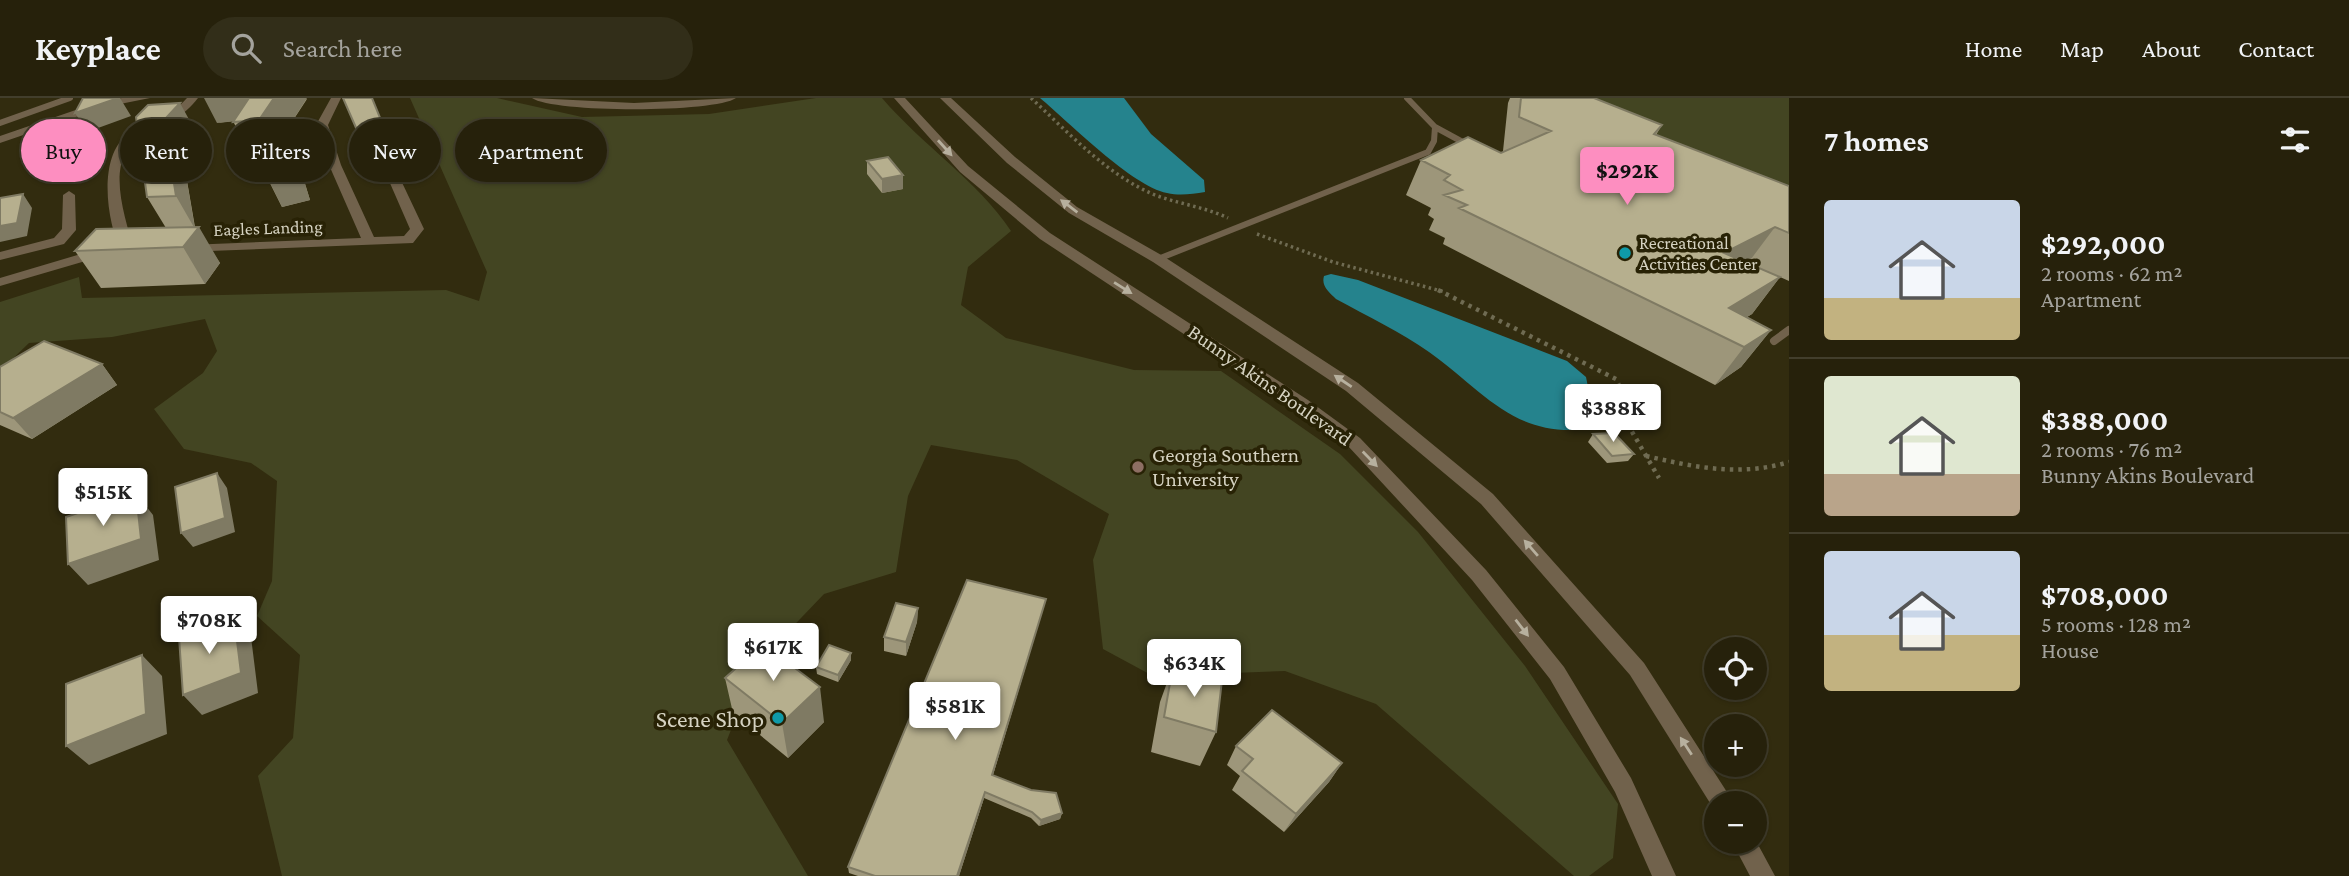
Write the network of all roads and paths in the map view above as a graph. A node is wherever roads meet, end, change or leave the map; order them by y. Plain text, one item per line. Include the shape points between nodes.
1 (70, 98) edge
2 (145, 98) edge
3 (193, 98) edge
4 (336, 98) edge
5 (537, 98) edge
6 (731, 98) edge
7 (898, 98) edge
8 (945, 98) edge
9 (1031, 98) edge
10 (1407, 98) edge
11 (0, 124) edge
12 (1435, 127) junction
13 (0, 140) edge
14 (1418, 155) junction
15 (1470, 156) edge
16 (1436, 159) edge
17 (396, 182) edge
18 (69, 195) dead end
19 (1240, 225) junction
20 (369, 241) junction
21 (173, 249) edge
22 (145, 250) edge
23 (127, 251) junction
24 (0, 256) edge
25 (1158, 259) junction
26 (0, 282) edge
27 (1789, 330) edge
28 (1774, 341) dead end
29 (1646, 456) junction
30 (1789, 462) edge
31 (1659, 478) dead end
32 (1715, 791) edge
33 (1751, 854) edge
34 (1664, 876) edge
35 (1763, 876) edge

1 - 11 lane
2 - 13 street via 91,105
3 - 23 street via 178,117 130,139 119,151 113,176
4 - 20 street via 322,125
5 - 6 street via 602,106 674,106
7 -> 34 street, Bunny Akins Boulevard via 964,169 1045,236 1354,442 1479,575 1557,673 1623,785
25 -> 8 street, Bunny Akins Boulevard via 1073,210
9 - 19 path via 1093,153 1148,192 1208,208
10 - 12 lane
12 - 14 lane via 1428,152
12 - 15 lane via 1468,143 1474,149
14 - 16 lane
14 - 19 lane
17 - 20 street, Eagles Landing via 417,229 408,240
18 - 24 street via 69,230 60,241
19 - 25 lane
19 - 29 path via 1333,262 1446,292 1604,370 1616,379 1630,409 1630,430
20 - 21 street, Eagles Landing
22 - 23 street
23 - 26 street via 101,252
32 -> 25 street, Bunny Akins Boulevard via 1637,669 1487,499 1352,387
27 - 28 lane
29 - 30 path via 1717,470 1772,469
29 - 31 path
33 - 35 street

